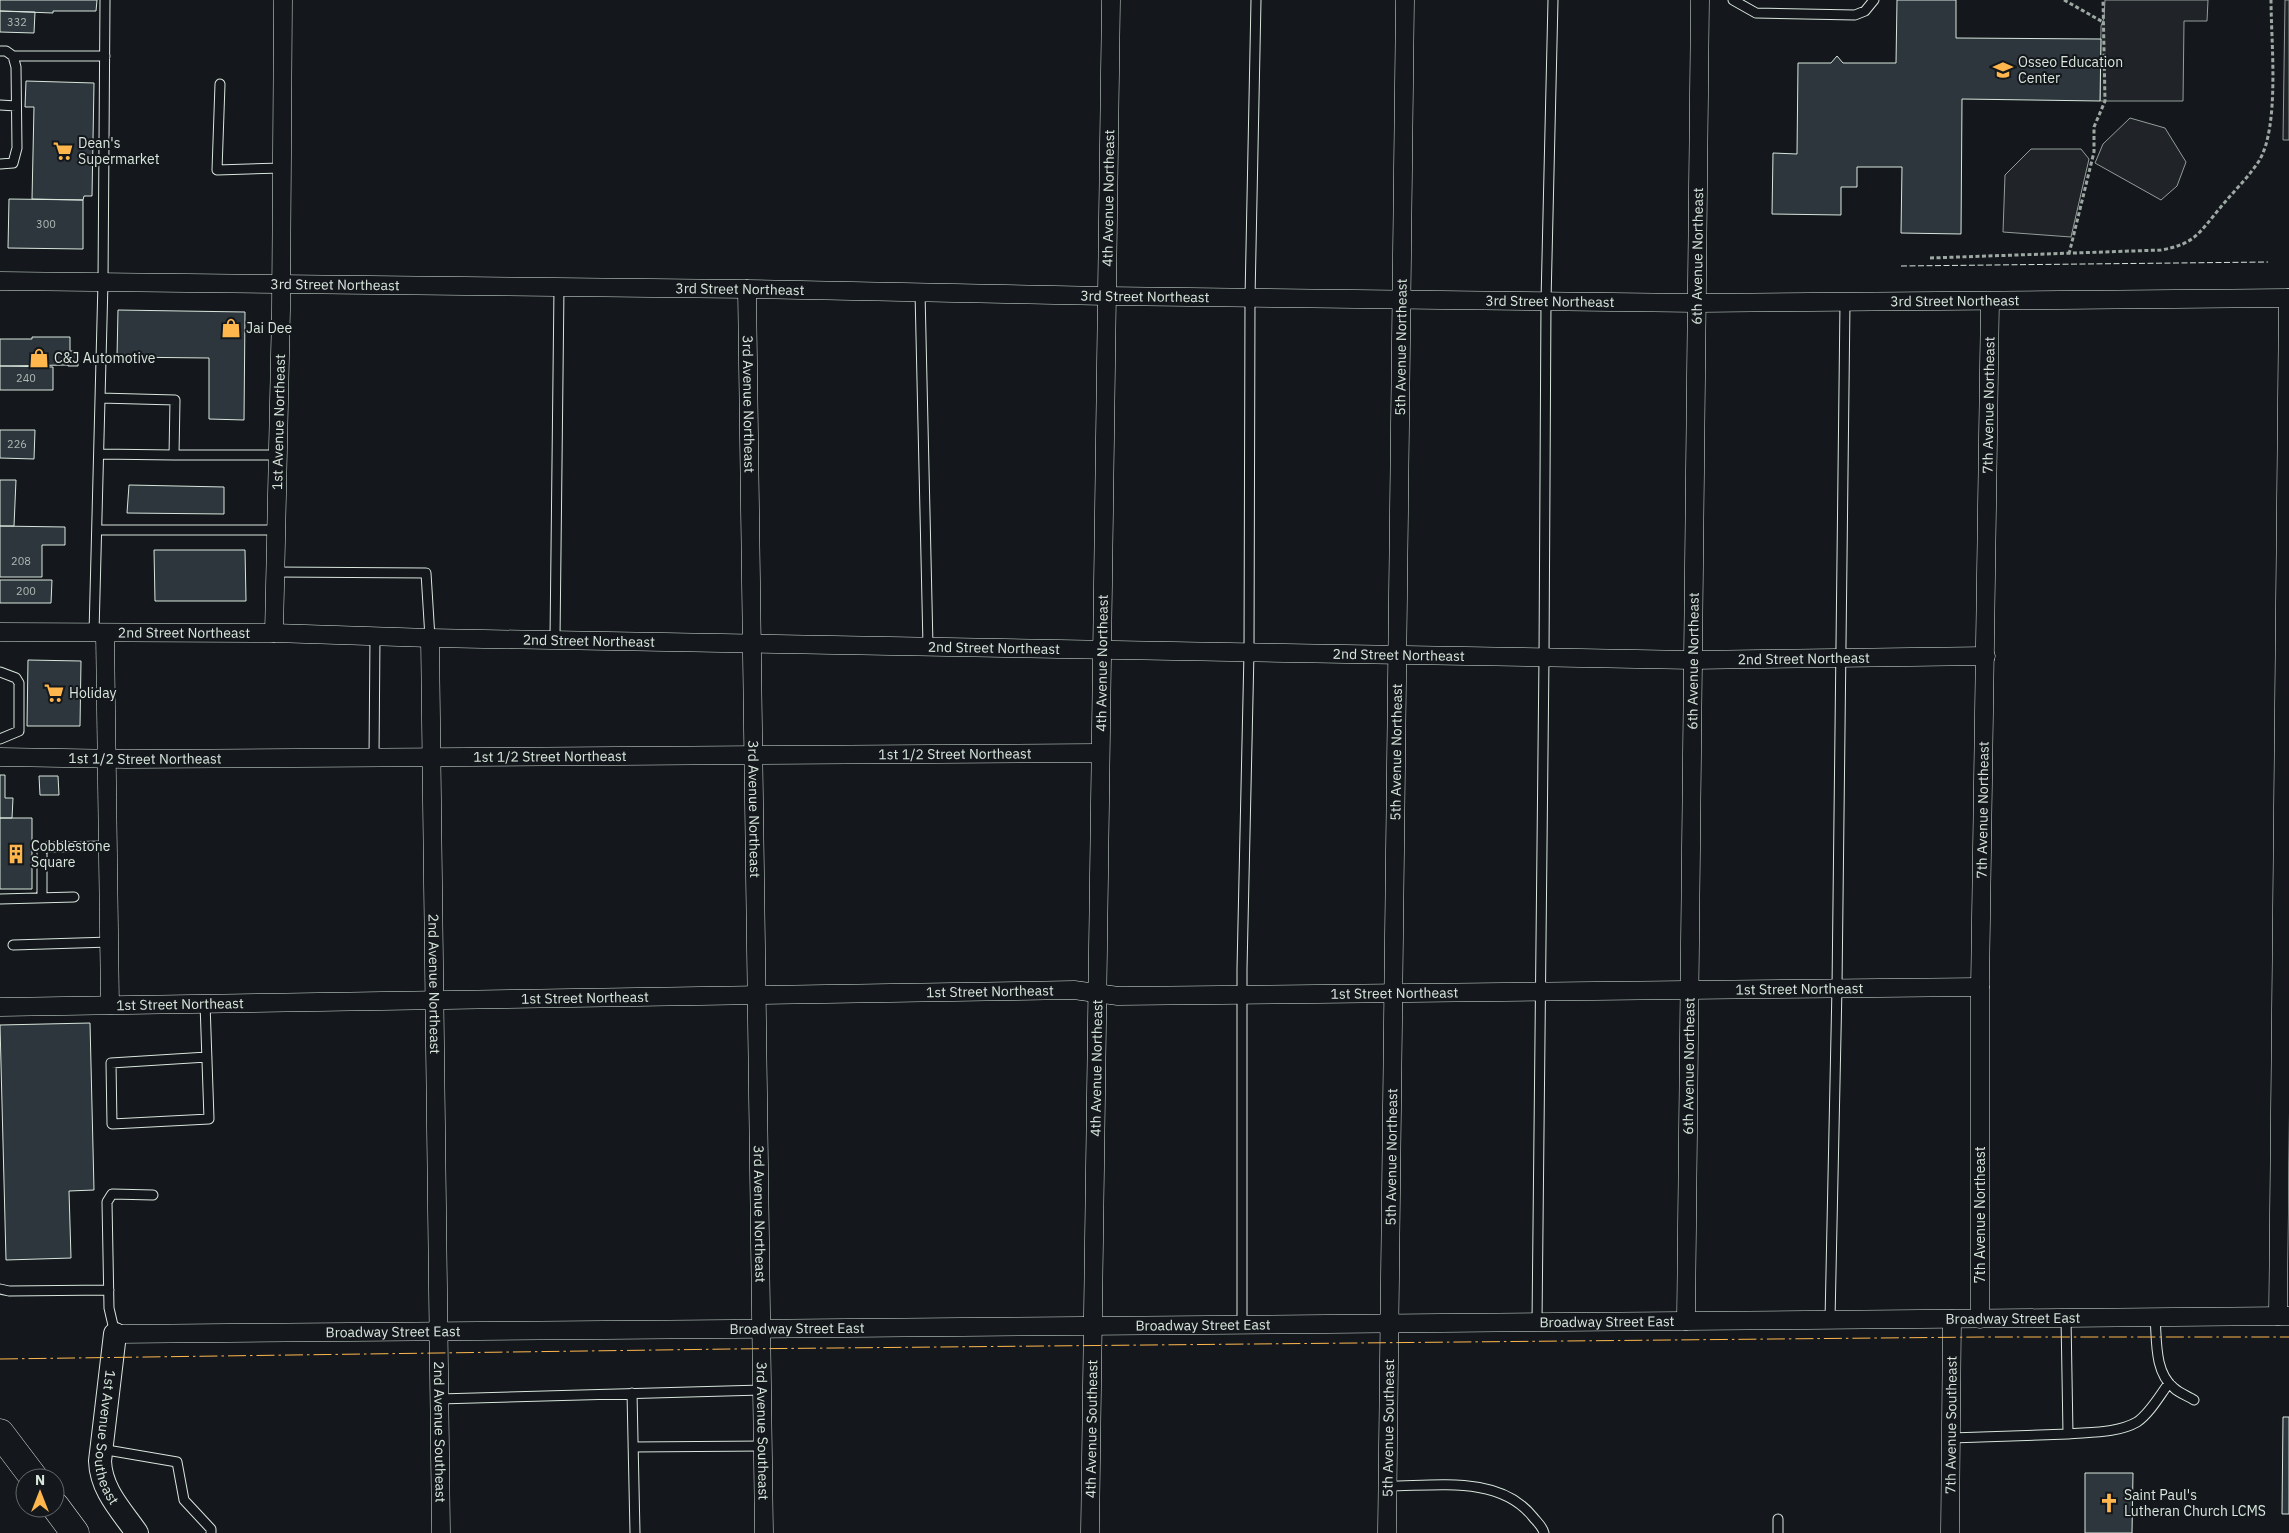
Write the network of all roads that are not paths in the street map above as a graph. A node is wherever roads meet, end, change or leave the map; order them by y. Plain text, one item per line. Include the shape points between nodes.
1 (105, 0) edge
2 (283, 0) edge
3 (1110, 0) edge
4 (1256, 0) edge
5 (1405, 0) edge
6 (1553, 0) edge
7 (1700, 0) edge
8 (1733, 0) edge
9 (1874, 0) edge
10 (0, 51) edge
11 (13, 56) junction
12 (105, 56) junction
13 (220, 84) dead end
14 (0, 105) edge
15 (16, 106) junction
16 (0, 164) edge
17 (282, 168) junction
18 (0, 281) edge
19 (103, 282) junction
20 (281, 284) junction
21 (559, 287) junction
22 (747, 289) junction
23 (920, 292) junction
24 (1106, 296) junction
25 (1250, 298) junction
26 (2289, 298) edge
27 (1401, 300) junction
28 (1546, 301) junction
29 (1990, 301) junction
30 (1845, 302) junction
31 (1697, 303) junction
32 (100, 398) junction
33 (98, 454) junction
34 (174, 455) junction
35 (278, 455) junction
36 (97, 530) junction
37 (276, 530) junction
38 (275, 572) junction
39 (0, 632) edge
40 (100, 633) junction
41 (274, 633) junction
42 (375, 636) junction
43 (430, 638) junction
44 (555, 639) junction
45 (752, 643) junction
46 (928, 646) junction
47 (1100, 650) junction
48 (1249, 652) junction
49 (1396, 655) junction
50 (1986, 656) junction
51 (1544, 657) junction
52 (1840, 658) junction
53 (1692, 660) junction
54 (0, 672) edge
55 (0, 739) edge
56 (1100, 753) junction
57 (754, 755) junction
58 (0, 757) edge
59 (374, 757) junction
60 (430, 757) junction
61 (106, 758) junction
62 (108, 846) junction
63 (74, 897) dead end
64 (42, 898) junction
65 (0, 899) edge
66 (110, 942) junction
67 (13, 945) dead end
68 (1837, 987) junction
69 (1980, 987) junction
70 (1688, 990) junction
71 (1097, 992) junction
72 (1540, 992) junction
73 (756, 994) junction
74 (1393, 994) junction
75 (1242, 995) junction
76 (435, 1000) junction
77 (205, 1003) junction
78 (110, 1005) junction
79 (0, 1007) edge
80 (2285, 1026) edge
81 (207, 1058) junction
82 (153, 1195) dead end
83 (0, 1289) edge
84 (109, 1290) junction
85 (2283, 1316) edge
86 (2155, 1317) junction
87 (2066, 1318) junction
88 (1952, 1319) junction
89 (1980, 1319) junction
90 (1830, 1320) junction
91 (1686, 1321) junction
92 (1537, 1322) junction
93 (1390, 1324) junction
94 (1242, 1325) junction
95 (1091, 1326) junction
96 (761, 1329) junction
97 (437, 1331) junction
98 (115, 1334) junction
99 (2169, 1383) junction
100 (762, 1390) junction
101 (632, 1393) junction
102 (439, 1399) junction
103 (2194, 1400) dead end
104 (0, 1433) edge
105 (2068, 1434) junction
106 (1951, 1438) junction
107 (763, 1446) junction
108 (633, 1447) junction
109 (101, 1449) junction
110 (0, 1464) edge
111 (26, 1468) edge
112 (15, 1480) edge
113 (1388, 1486) junction
114 (50, 1518) edge
115 (64, 1518) edge
116 (1778, 1518) dead end
117 (63, 1533) edge
118 (75, 1533) edge
119 (137, 1533) edge
120 (211, 1533) edge
121 (442, 1533) edge
122 (634, 1533) edge
123 (764, 1533) edge
124 (1090, 1533) edge
125 (1387, 1533) edge
126 (1544, 1533) edge
127 (1778, 1533) edge
128 (1950, 1533) edge

1 - 12 lane
2 - 17 street, 1st Avenue Northeast
3 - 24 street, 4th Avenue Northeast
4 - 25 lane
5 - 27 street, 5th Avenue Northeast
6 - 28 lane
7 - 31 street, 6th Avenue Northeast
8 - 9 lane via 1756,13 1855,15
10 - 11 lane
11 - 12 lane
11 - 15 lane
12 - 19 lane
13 - 17 lane via 216,170
14 - 15 lane
15 - 16 lane via 17,148 13,163
17 - 20 street, 1st Avenue Northeast
18 - 19 street, 3rd Street Northeast
19 - 20 street, 3rd Street Northeast
19 - 32 lane
20 - 21 street, 3rd Street Northeast
20 - 35 street, 1st Avenue Northeast
21 - 22 street, 3rd Street Northeast
21 - 44 lane
22 - 23 street, 3rd Street Northeast
22 - 45 street, 3rd Avenue Northeast
23 - 24 street, 3rd Street Northeast
23 - 46 lane
24 - 25 street, 3rd Street Northeast
24 - 47 street, 4th Avenue Northeast
25 - 27 street, 3rd Street Northeast
25 - 48 lane
26 - 29 street, 3rd Street Northeast
26 - 80 street
27 - 28 street, 3rd Street Northeast
27 - 49 street, 5th Avenue Northeast
28 - 31 street, 3rd Street Northeast
28 - 51 lane
29 - 30 street, 3rd Street Northeast
29 - 50 street, 7th Avenue Northeast
30 - 31 street, 3rd Street Northeast
30 - 52 lane
31 - 53 street, 6th Avenue Northeast
32 - 33 lane
32 - 34 lane via 175,400
33 - 34 lane
33 - 36 lane
34 - 35 lane
35 - 37 street, 1st Avenue Northeast
36 - 37 lane
36 - 40 lane
37 - 38 street, 1st Avenue Northeast
38 - 41 street, 1st Avenue Northeast
38 - 43 lane via 426,573
39 - 40 street, 2nd Street Northeast
40 - 41 street, 2nd Street Northeast
40 - 61 street
41 - 42 street, 2nd Street Northeast
42 - 43 street, 2nd Street Northeast
42 - 59 lane
43 - 44 street, 2nd Street Northeast
43 - 60 street, 2nd Avenue Northeast
44 - 45 street, 2nd Street Northeast
45 - 46 street, 2nd Street Northeast
45 - 57 street, 3rd Avenue Northeast
46 - 47 street, 2nd Street Northeast
47 - 48 street, 2nd Street Northeast
47 - 56 street, 4th Avenue Northeast
48 - 49 street, 2nd Street Northeast
48 - 75 lane
49 - 51 street, 2nd Street Northeast
49 - 74 street, 5th Avenue Northeast
50 - 52 street, 2nd Street Northeast
50 - 69 street, 7th Avenue Northeast
51 - 53 street, 2nd Street Northeast
51 - 72 lane
52 - 53 street, 2nd Street Northeast
52 - 68 lane
53 - 70 street, 6th Avenue Northeast
54 - 55 lane via 16,678 19,683 19,731
56 - 57 street, 1st 1/2 Street Northeast
56 - 71 street, 4th Avenue Northeast
57 - 60 street, 1st 1/2 Street Northeast
57 - 73 street, 3rd Avenue Northeast
58 - 61 street, 1st 1/2 Street Northeast
59 - 60 street, 1st 1/2 Street Northeast
59 - 61 street, 1st 1/2 Street Northeast
60 - 76 street, 2nd Avenue Northeast
61 - 62 street
62 - 64 lane via 47,847 42,851
62 - 66 street
63 - 64 lane
64 - 65 lane
66 - 67 lane
66 - 78 street
68 - 69 street, 1st Street Northeast
68 - 70 street, 1st Street Northeast
68 - 90 lane
69 - 89 street, 7th Avenue Northeast
70 - 72 street, 1st Street Northeast
70 - 91 street, 6th Avenue Northeast
71 - 73 street, 1st Street Northeast
71 - 75 street, 1st Street Northeast via 1118,996
71 - 95 street, 4th Avenue Northeast
72 - 74 street, 1st Street Northeast
72 - 92 lane
73 - 76 street, 1st Street Northeast
73 - 96 street, 3rd Avenue Northeast
74 - 75 street, 1st Street Northeast
74 - 93 street, 5th Avenue Northeast
75 - 94 lane
76 - 77 street, 1st Street Northeast
76 - 97 street, 2nd Avenue Northeast
77 - 78 street, 1st Street Northeast
77 - 81 lane
78 - 79 street, 1st Street Northeast
80 - 85 street
81 - 81 lane via 209,1119 112,1124 111,1063
82 - 84 lane via 112,1194 107,1202
83 - 84 lane
84 - 98 lane
85 - 86 street, Broadway Street East
86 - 87 street, Broadway Street East
86 - 99 lane via 2158,1362
87 - 89 street, Broadway Street East
87 - 105 lane
88 - 89 street, Broadway Street East
88 - 90 street, Broadway Street East
88 - 106 street, 7th Avenue Southeast
90 - 91 street, Broadway Street East
91 - 92 street, Broadway Street East
92 - 93 street, Broadway Street East
93 - 94 street, Broadway Street East
93 - 113 street, 5th Avenue Southeast
94 - 95 street, Broadway Street East
95 - 96 street, Broadway Street East
95 - 124 street, 4th Avenue Southeast
96 - 97 street, Broadway Street East
96 - 100 street, 3rd Avenue Southeast
97 - 98 street, Broadway Street East
97 - 102 street, 2nd Avenue Southeast
98 - 109 street, 1st Avenue Southeast
99 - 103 lane
99 - 105 lane via 2137,1422 2117,1429
100 - 101 lane
100 - 107 street, 3rd Avenue Southeast
101 - 102 lane
101 - 108 lane
102 - 121 street, 2nd Avenue Southeast
104 - 111 highway
105 - 106 lane
106 - 128 street, 7th Avenue Southeast
107 - 108 lane
107 - 123 street, 3rd Avenue Southeast
108 - 122 lane
109 - 119 street, 1st Avenue Southeast via 100,1472 104,1486
109 - 120 lane via 177,1462 184,1500 211,1529
110 - 112 highway
113 - 125 street, 5th Avenue Southeast
113 - 126 lane via 1474,1486 1500,1493 1526,1508
114 - 117 highway
115 - 118 highway
116 - 127 lane

